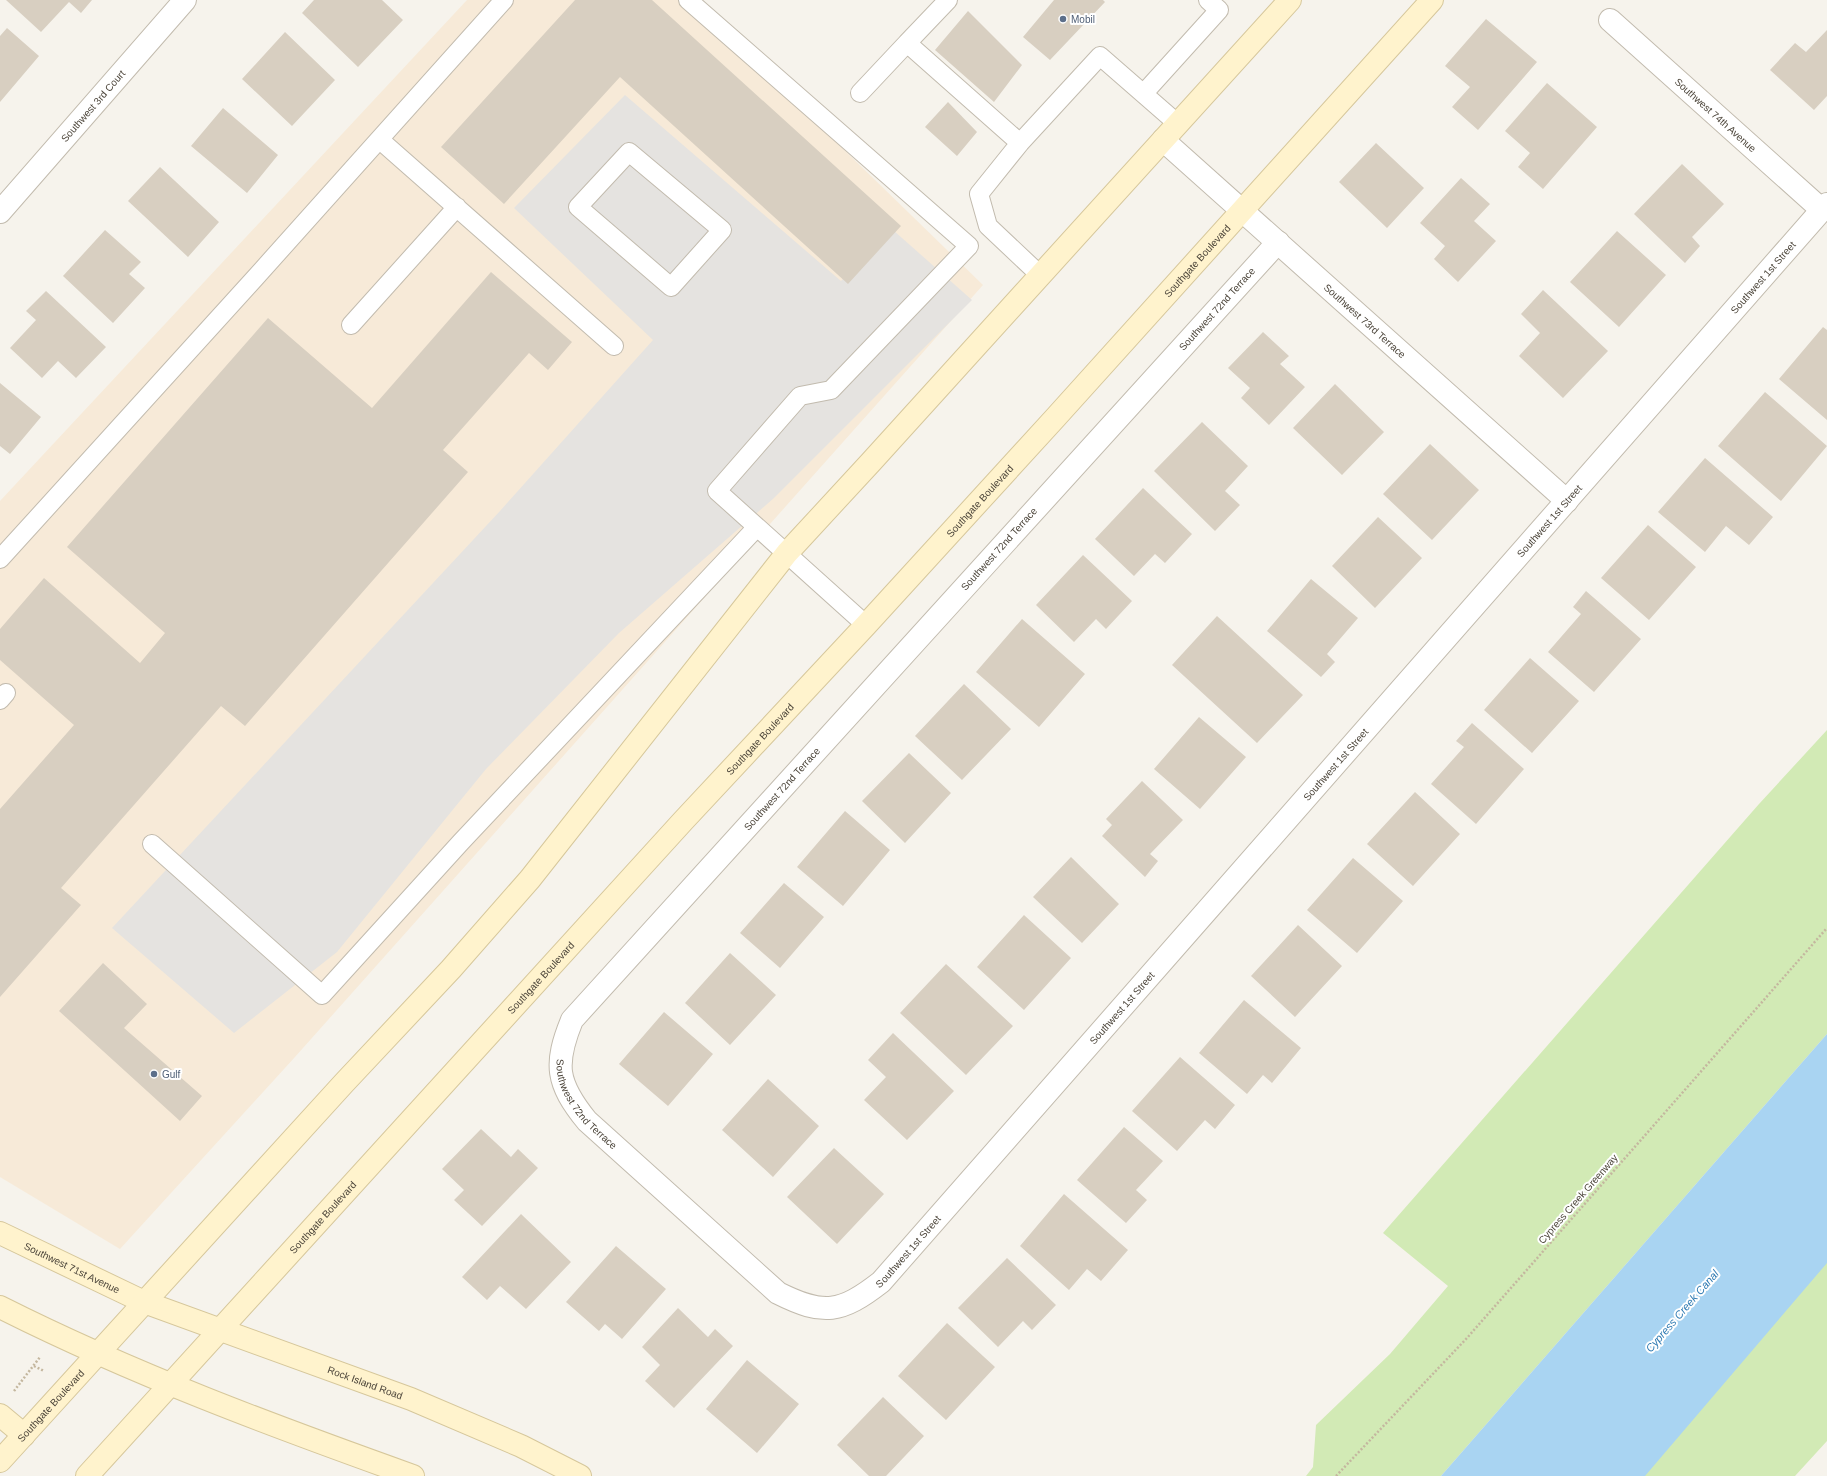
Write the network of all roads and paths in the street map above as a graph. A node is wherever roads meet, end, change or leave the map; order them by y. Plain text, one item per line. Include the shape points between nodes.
1 (185, 0) edge
2 (504, 0) edge
3 (688, 0) edge
4 (948, 0) edge
5 (1290, 0) edge
6 (1432, 0) edge
7 (1219, 3) edge
8 (1610, 20) dead end
9 (907, 43) junction
10 (860, 93) dead end
11 (1144, 93) junction
12 (1178, 124) junction
13 (380, 140) junction
14 (1164, 140) junction
15 (1020, 143) junction
16 (457, 207) junction
17 (1825, 207) edge
18 (1242, 209) junction
19 (0, 212) edge
20 (988, 226) junction
21 (1278, 242) junction
22 (969, 246) junction
23 (1041, 276) junction
24 (671, 287) joint
25 (351, 326) dead end
26 (614, 346) dead end
27 (1567, 501) junction
28 (757, 527) junction
29 (786, 553) junction
30 (0, 559) edge
31 (866, 625) junction
32 (152, 844) dead end
33 (1827, 928) edge
34 (0, 1234) edge
35 (144, 1302) junction
36 (0, 1307) edge
37 (833, 1308) joint
38 (221, 1329) junction
39 (44, 1353) dead end
40 (97, 1353) junction
41 (34, 1366) junction
42 (46, 1373) dead end
43 (170, 1383) junction
44 (5, 1406) edge
45 (24, 1434) junction
46 (0, 1461) edge
47 (87, 1476) edge
48 (413, 1476) edge
49 (580, 1476) edge
50 (1336, 1476) edge

1 - 19 street, Southwest 3rd Court
2 - 13 lane
3 - 22 lane
4 - 9 lane
5 - 12 main road, Southgate Boulevard
6 - 18 main road, Southgate Boulevard
7 - 11 lane
8 - 17 street, Southwest 74th Avenue
9 - 10 lane
9 - 15 lane
11 - 12 lane
11 - 15 lane via 1100,56
12 - 14 main road, Southgate Boulevard
13 - 16 lane
13 - 30 lane
14 - 18 street, Southwest 73rd Terrace
14 - 23 main road, Southgate Boulevard
15 - 20 lane via 979,194
16 - 25 lane
16 - 26 lane
17 - 27 street, Southwest 1st Street
18 - 21 street, Southwest 73rd Terrace
18 - 31 main road, Southgate Boulevard
20 - 22 lane
20 - 23 lane
21 - 27 street, Southwest 73rd Terrace
21 - 37 street, Southwest 72nd Terrace via 572,1020 559,1065 564,1087 587,1121 778,1293 816,1308
22 - 28 lane via 831,390 800,396 717,491
23 - 29 main road, Southgate Boulevard
24 - 24 lane via 722,230 629,152 578,207
27 - 37 street, Southwest 1st Street via 881,1282 861,1298
28 - 29 lane
28 - 32 lane via 466,836 322,995
29 - 31 lane
29 - 35 main road, Southgate Boulevard via 530,879 451,969
31 - 38 main road, Southgate Boulevard via 683,821
33 - 50 path, Cypress Creek Greenway via 1467,1338
34 - 35 main road, Southwest 71st Avenue
35 - 38 main road, Rock Island Road
35 - 40 main road, Southgate Boulevard
36 - 40 main road
38 - 43 main road, Southgate Boulevard
38 - 49 main road, Rock Island Road via 411,1399 521,1446
39 - 41 path
40 - 43 main road
40 - 45 main road, Southgate Boulevard
41 - 42 path
41 - 44 path
43 - 47 main road, Southgate Boulevard
43 - 48 main road via 203,1398
44 - 45 main road
45 - 46 main road, Southgate Boulevard

